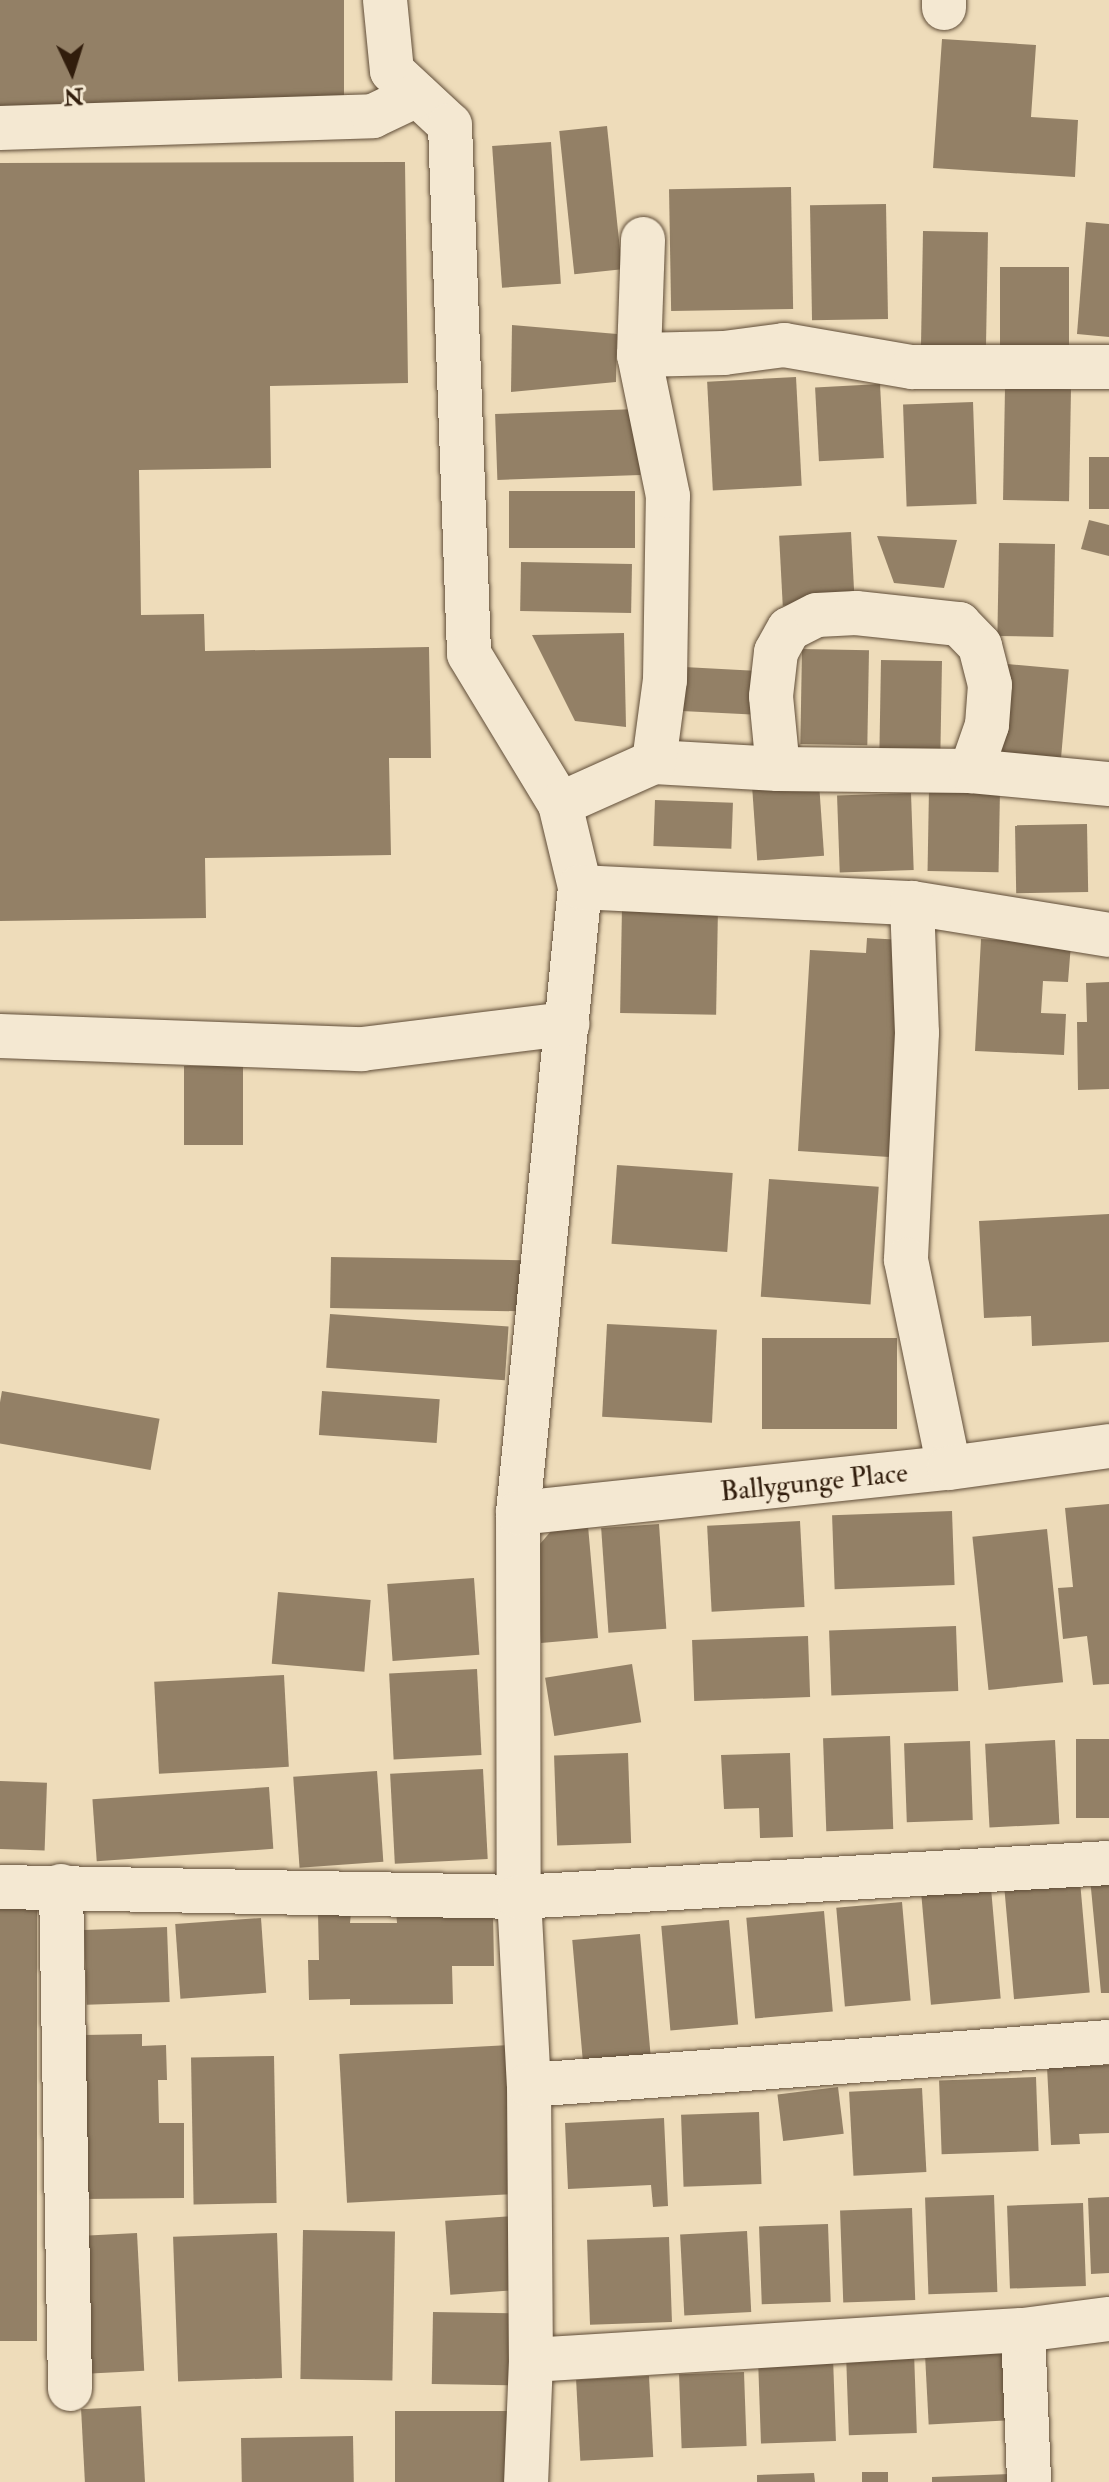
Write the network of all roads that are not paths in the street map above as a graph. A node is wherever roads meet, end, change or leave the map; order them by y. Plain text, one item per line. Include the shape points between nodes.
1 (385, 0) edge
2 (417, 95) junction
3 (0, 128) edge
4 (643, 239) dead end
5 (639, 355) junction
6 (1109, 367) edge
7 (654, 762) junction
8 (778, 769) junction
9 (971, 771) junction
10 (1109, 784) edge
11 (560, 804) junction
12 (580, 887) junction
13 (912, 903) junction
14 (1109, 935) edge
15 (567, 1024) junction
16 (0, 1036) edge
17 (1109, 1446) edge
18 (949, 1468) junction
19 (518, 1513) junction
20 (1109, 1863) edge
21 (61, 1886) junction
22 (0, 1887) edge
23 (519, 1897) junction
24 (1109, 2042) edge
25 (529, 2085) junction
26 (1109, 2319) edge
27 (1023, 2330) junction
28 (531, 2360) junction
29 (70, 2389) dead end
30 (526, 2482) edge
31 (1029, 2482) edge

1 - 2 street via 392,71
2 - 3 street via 373,116
2 - 11 street via 450,125 469,654
4 - 5 street
5 - 6 street via 784,345 912,367
5 - 7 street via 668,496 665,680
7 - 8 street
7 - 11 street
8 - 9 street
8 - 9 street via 771,696 776,652 789,629 817,615 856,613 959,624 980,646 990,685 987,725
9 - 10 street
11 - 12 street
12 - 13 street
12 - 15 street
13 - 14 street
13 - 18 street via 917,1033 906,1260
15 - 16 street via 362,1049
15 - 19 street
17 - 18 street, Ballygunge Place
18 - 19 street, Ballygunge Place
19 - 23 street
20 - 23 street
21 - 22 street
21 - 23 street
21 - 29 street
23 - 25 street
24 - 25 street
25 - 28 street
26 - 27 street
27 - 28 street
27 - 31 street
28 - 30 street

